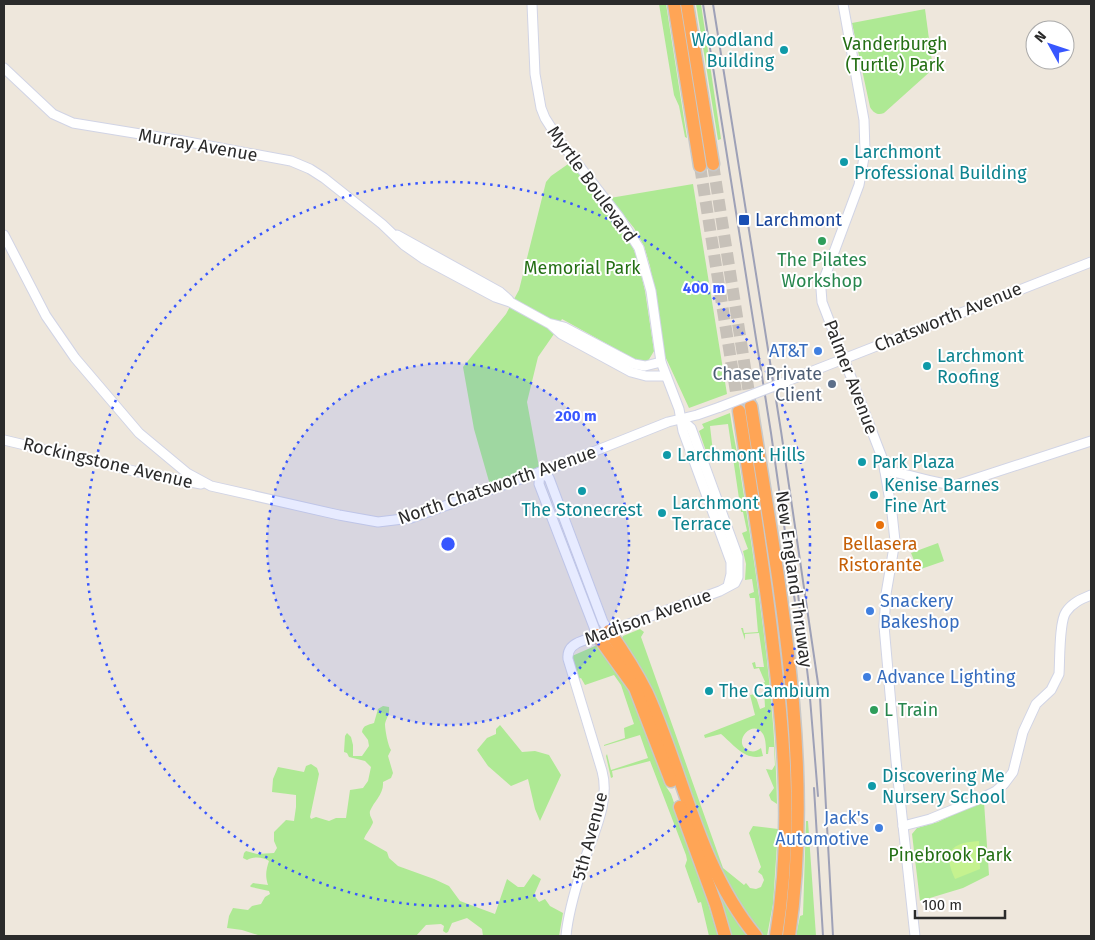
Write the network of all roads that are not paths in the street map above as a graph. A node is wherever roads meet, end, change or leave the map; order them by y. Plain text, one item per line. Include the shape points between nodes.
1 (532, 4) edge
2 (674, 4) edge
3 (687, 4) edge
4 (843, 4) edge
5 (4, 68) edge
6 (4, 235) edge
7 (1091, 262) edge
8 (550, 324) junction
9 (844, 358) junction
10 (661, 362) junction
11 (666, 376) junction
12 (751, 406) tunnel mouth
13 (720, 407) joint
14 (738, 411) tunnel mouth
15 (681, 419) junction
16 (4, 440) edge
17 (1091, 440) edge
18 (885, 471) junction
19 (540, 472) junction
20 (211, 486) junction
21 (728, 586) joint
22 (1091, 595) edge
23 (603, 633) junction
24 (569, 651) joint
25 (903, 826) junction
26 (566, 936) edge
27 (725, 936) edge
28 (756, 936) edge
29 (776, 936) edge
30 (789, 936) edge
31 (915, 936) edge

1 - 10 street, Myrtle Boulevard via 535,74 541,108 559,140 639,248 651,291
2 - 3 highway via 706,165
4 - 9 street, Palmer Avenue via 864,120 865,152 859,186 824,279 821,296
5 - 8 street, Murray Avenue via 53,114 73,123 298,164 324,178 424,259
6 - 20 street, North Chatsworth Avenue via 46,316 101,390 139,433 187,473
7 - 9 street, Chatsworth Avenue
8 - 10 street, Murray Avenue via 564,327 634,364 645,366
8 - 11 street, Murray Avenue via 561,334 631,372
9 - 13 street, Chatsworth Avenue, bridge
9 - 18 street, Palmer Avenue
10 - 11 street, Myrtle Boulevard
11 - 15 street, Myrtle Boulevard
12 - 30 highway, New England Thruway via 779,589 797,750 798,847
13 - 15 street, North Chatsworth Avenue
14 - 29 highway, New England Thruway via 768,605 784,750 785,860
15 - 19 street, North Chatsworth Avenue
15 - 21 street, Myrtle Boulevard via 730,556 732,568
16 - 20 street, Rockingstone Avenue
17 - 18 street via 956,485
18 - 25 street, Palmer Avenue via 895,541 884,626
19 - 20 street, North Chatsworth Avenue via 411,518 388,522 362,520
19 - 23 street via 539,484
21 - 23 street, Madison Avenue
22 - 25 street via 1078,600 1063,616 1059,674 1051,690 1033,710 1023,732 1013,772 996,791 984,798
23 - 24 street, Madison Avenue via 575,644
23 - 27 highway via 640,698
23 - 28 highway via 632,665 647,694 713,866 733,904
24 - 26 street, 5th Avenue via 568,659 605,787 575,890
25 - 31 street, Palmer Avenue

